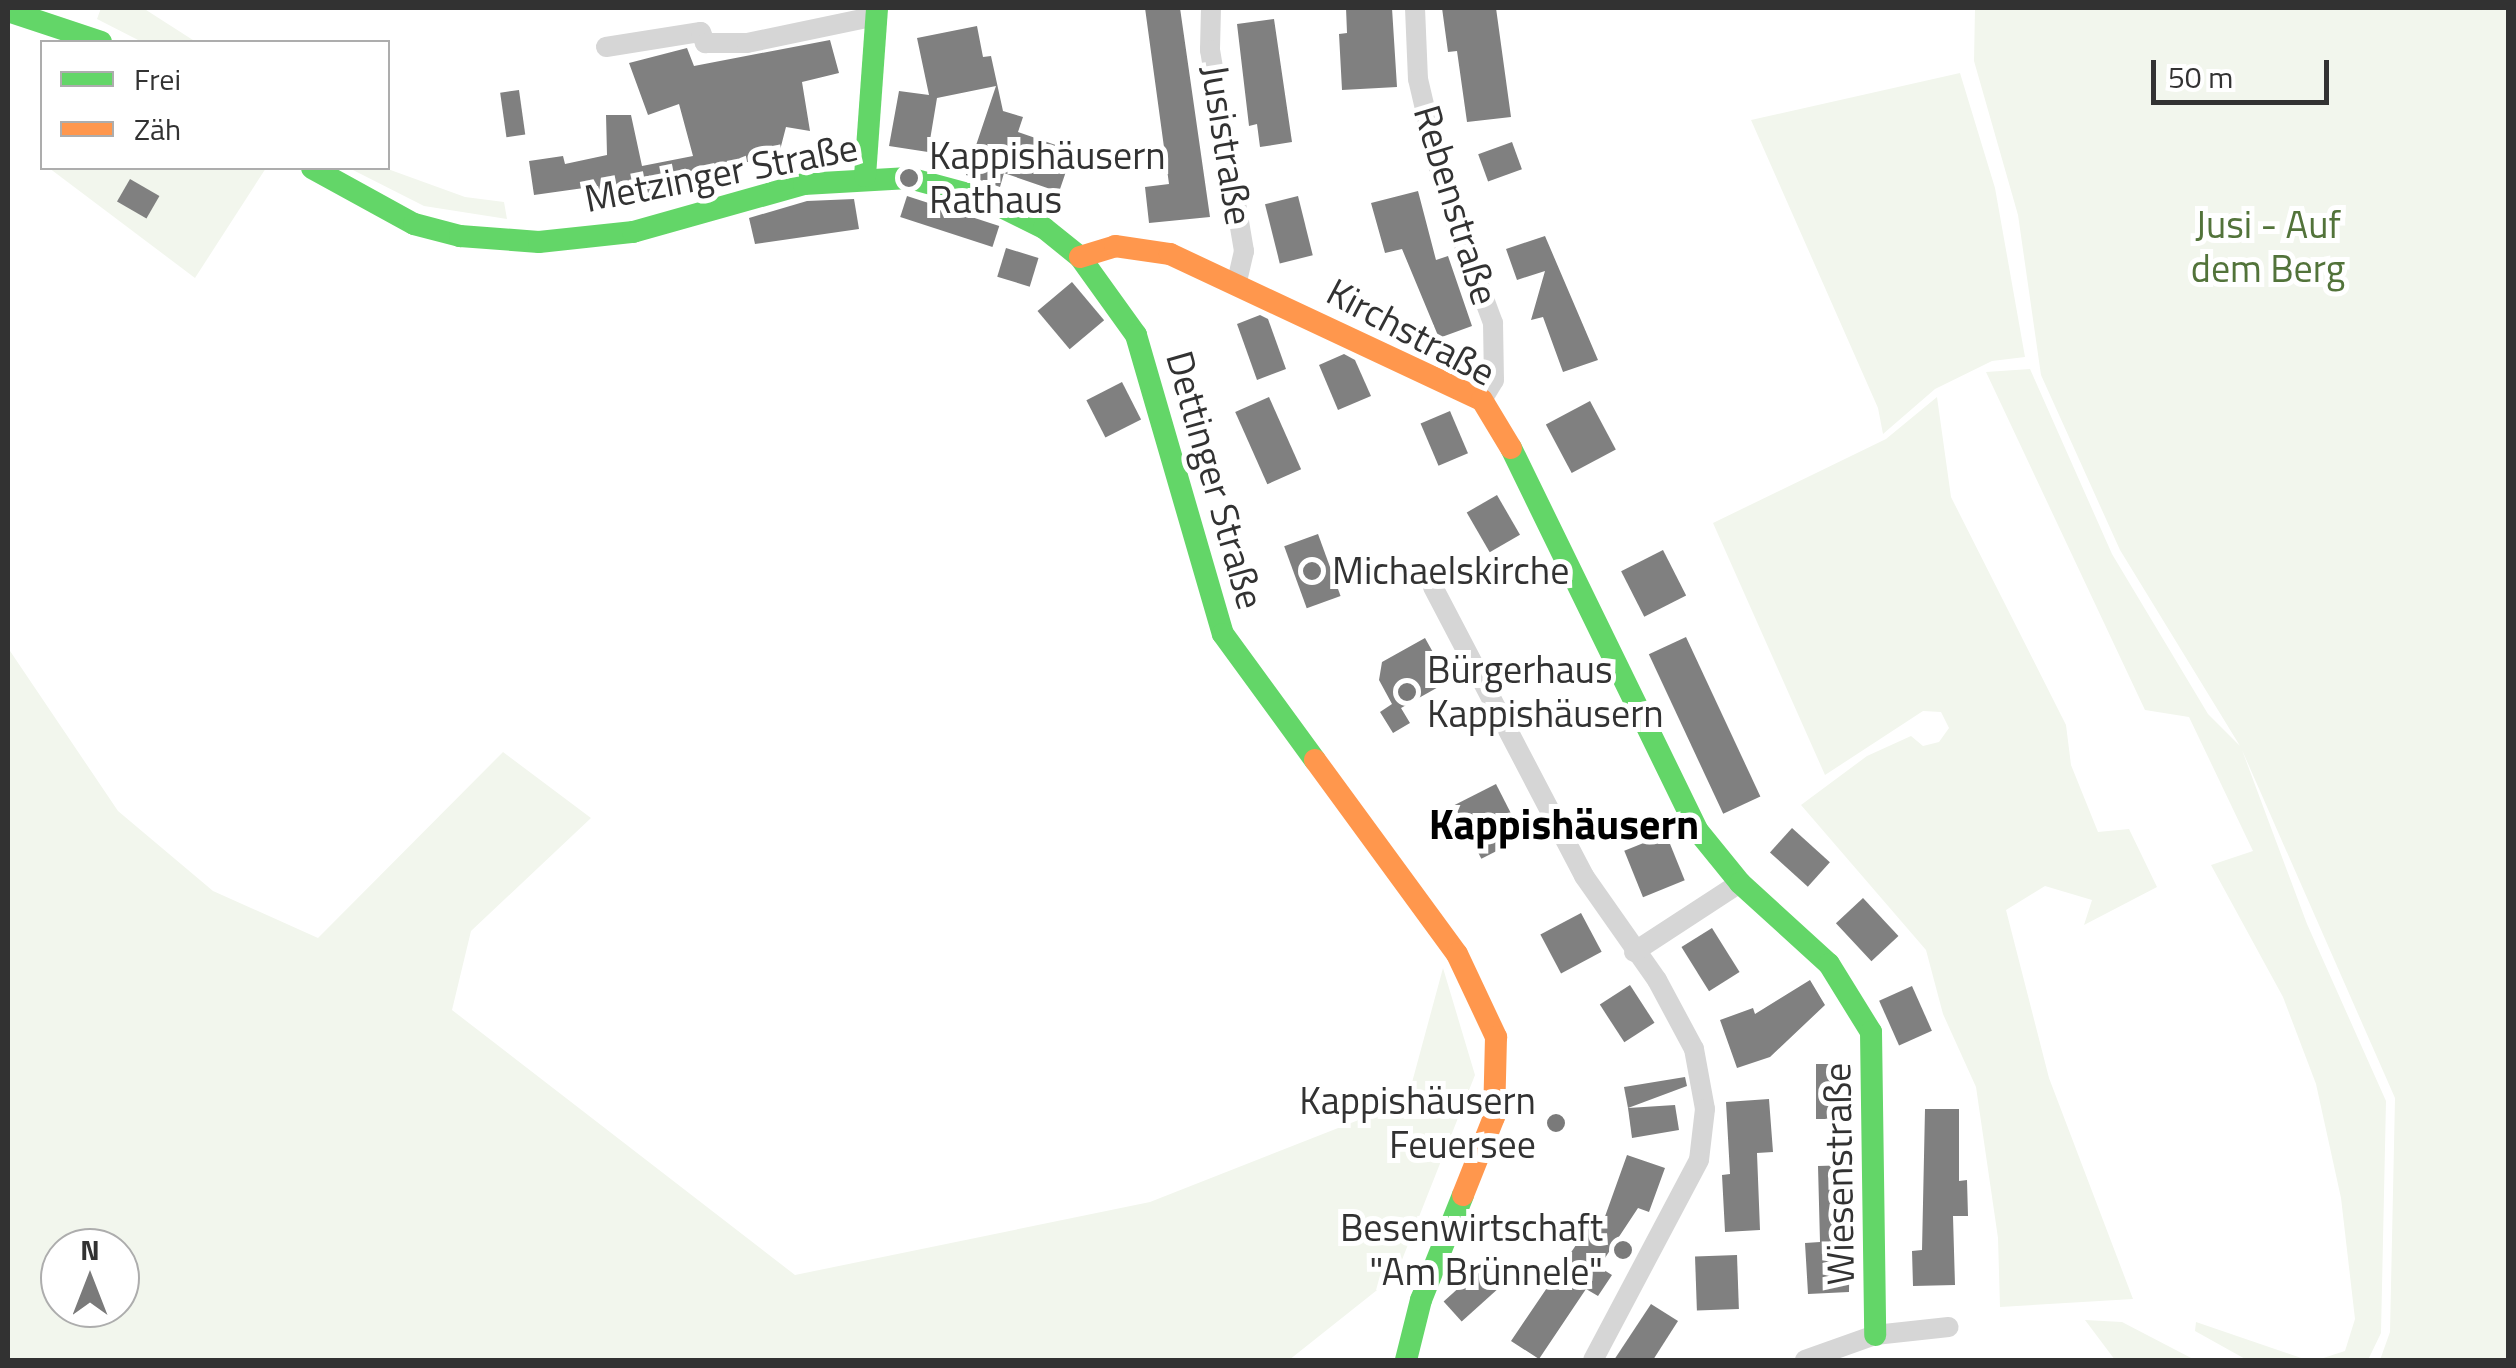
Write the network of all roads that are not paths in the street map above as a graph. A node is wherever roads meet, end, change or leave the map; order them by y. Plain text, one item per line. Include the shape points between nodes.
1 (1211, 8) edge
2 (1415, 8) edge
3 (8, 11) edge
4 (876, 12) edge
5 (94, 40) edge
6 (606, 47) dead end
7 (316, 170) edge
8 (866, 176) junction
9 (1080, 258) junction
10 (1237, 281) junction
11 (1482, 400) junction
12 (1433, 587) dead end
13 (1740, 883) junction
14 (1634, 952) junction
15 (1949, 1327) dead end
16 (1875, 1335) junction
17 (1831, 1356) edge
18 (1406, 1360) edge
19 (1593, 1360) edge
20 (1806, 1360) edge

1 - 10 street, Jusistraße via 1210,50 1244,252
2 - 11 street, Rebenstraße via 1418,79 1442,184 1493,323 1494,380
3 - 5 street
4 - 6 street via 747,44 706,43 702,32
4 - 8 street
7 - 8 street, Metzinger Straße via 414,224 460,236 540,242 633,232 729,202
8 - 9 street, Metzinger Straße via 909,178 983,198 1044,228
9 - 10 street, Kirchstraße via 1127,248 1170,254
9 - 18 street, Dettinger Straße via 1136,335 1223,634 1457,954 1496,1037 1494,1117 1421,1300
10 - 11 street, Kirchstraße
11 - 13 street, Kirchstraße via 1523,468 1697,830
12 - 14 street via 1584,876
13 - 14 street
13 - 16 street, Wiesenstraße via 1829,964 1871,1032
14 - 19 street via 1694,1048 1705,1109 1696,1168
15 - 16 street
16 - 17 street
17 - 20 street

